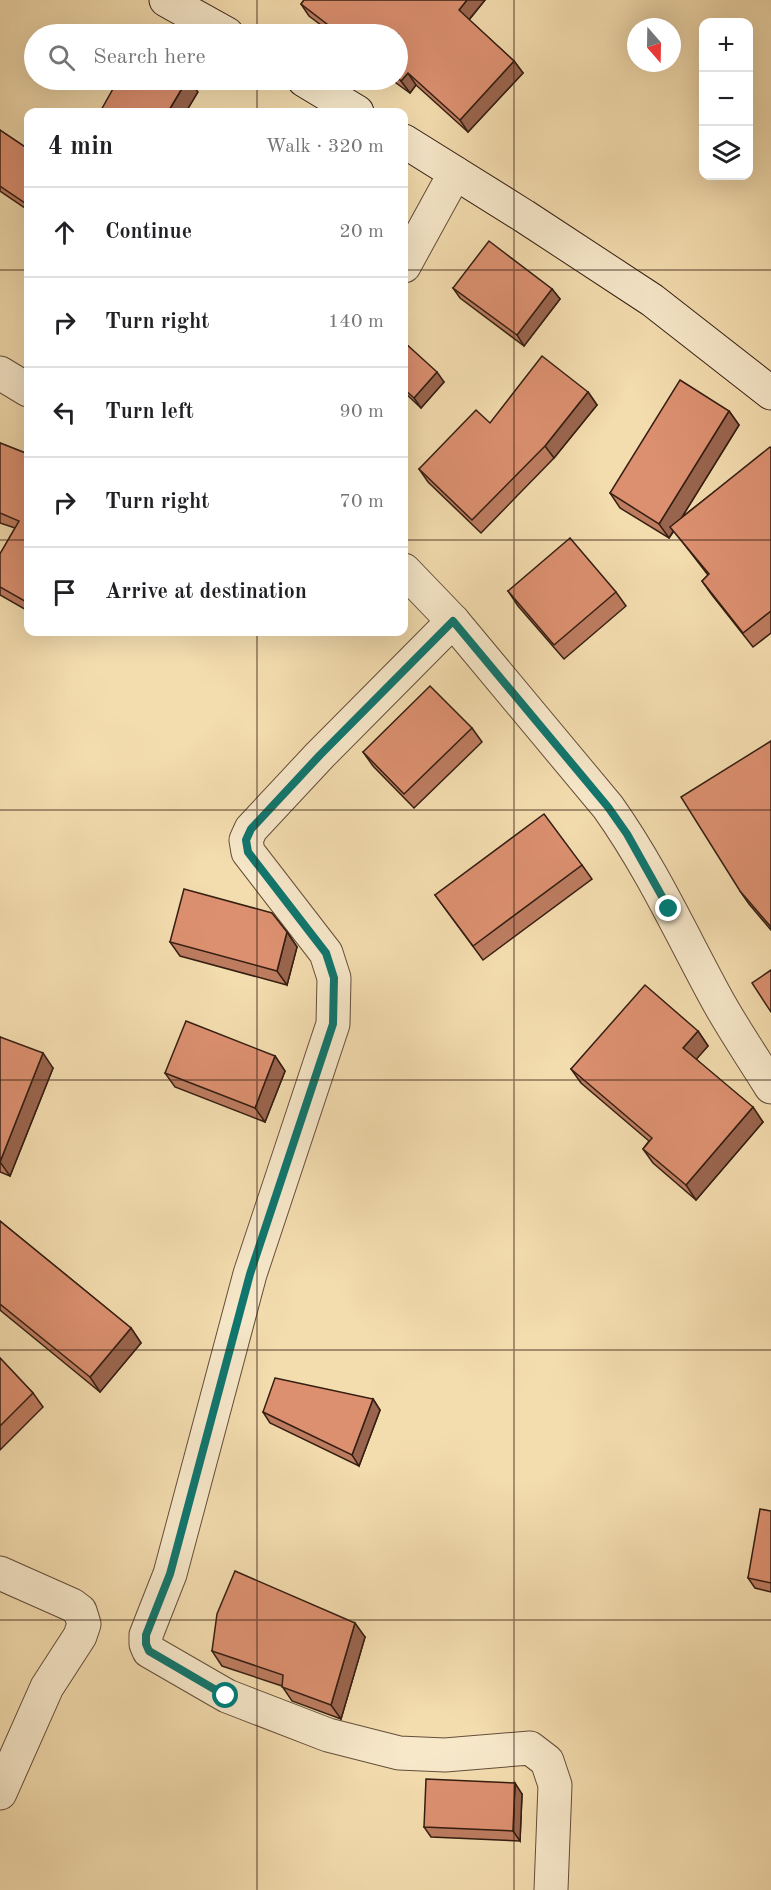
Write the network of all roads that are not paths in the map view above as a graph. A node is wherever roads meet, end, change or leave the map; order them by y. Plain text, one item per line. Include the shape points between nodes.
1 (166, 0) edge
2 (209, 24) edge
3 (321, 90) edge
4 (350, 108) edge
5 (408, 144) edge
6 (455, 173) junction
7 (408, 259) edge
8 (0, 373) edge
9 (24, 388) edge
10 (771, 393) edge
11 (408, 574) edge
12 (453, 621) junction
13 (771, 1087) edge
14 (0, 1573) edge
15 (0, 1793) edge
16 (551, 1890) edge

1 - 2 street
3 - 4 street
5 - 6 street
6 - 7 street
6 - 10 street via 652,300
8 - 9 street
11 - 12 street
12 - 13 street via 627,834 715,995
12 - 16 street via 320,755 251,829 246,840 248,852 326,953 334,978 333,1024 250,1274 170,1574 146,1644 149,1651 226,1696 328,1735 399,1753 445,1755 530,1748 547,1761 555,1785
14 - 15 street via 72,1605 80,1611 84,1624 47,1687

